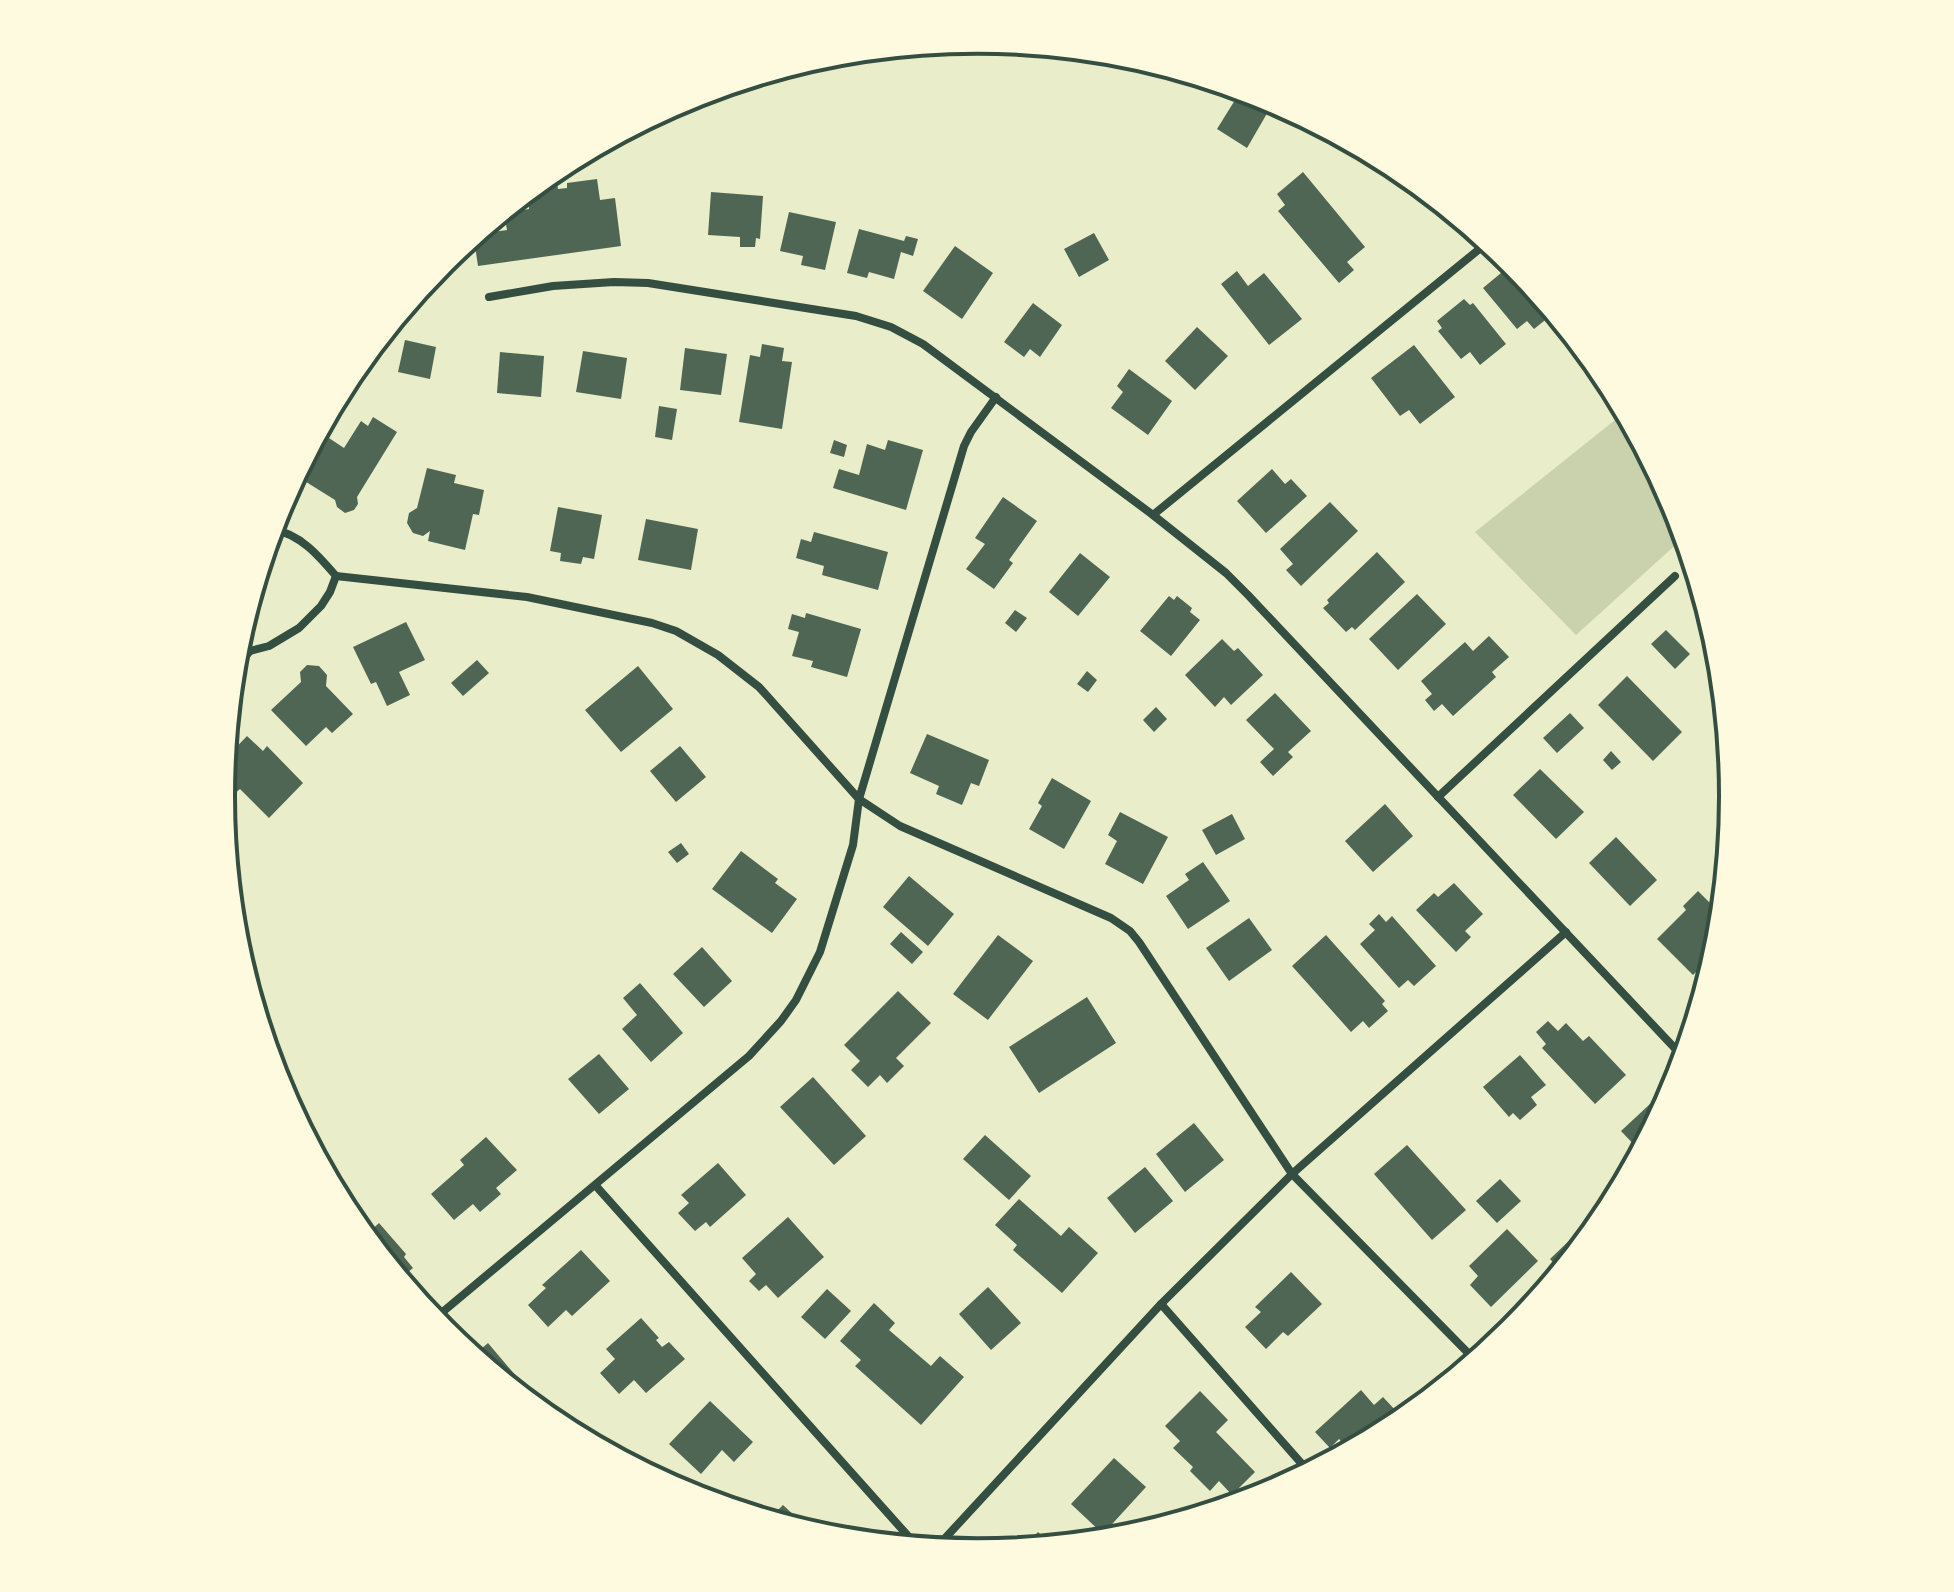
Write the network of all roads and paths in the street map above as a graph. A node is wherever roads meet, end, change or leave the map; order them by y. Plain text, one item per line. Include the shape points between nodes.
1 (1479, 250) edge
2 (489, 297) dead end
3 (996, 397) junction
4 (1153, 515) junction
5 (283, 533) edge
6 (336, 576) junction
7 (1675, 576) dead end
8 (250, 651) edge
9 (1438, 797) junction
10 (859, 799) junction
11 (1566, 932) junction
12 (1675, 1048) edge
13 (1292, 1174) junction
14 (596, 1186) junction
15 (1161, 1304) junction
16 (443, 1312) edge
17 (1468, 1353) edge
18 (1301, 1463) edge
19 (906, 1534) edge
20 (946, 1537) edge

1 - 4 street
2 - 3 street via 553,286 648,283 856,316 908,335
3 - 4 street
3 - 10 street via 964,446
4 - 9 street via 1226,573
5 - 6 street via 307,545
6 - 8 street via 321,606 299,628
6 - 10 street via 527,597 676,631 759,687
7 - 9 street
9 - 11 street
10 - 13 street via 900,826 1130,931
10 - 14 street via 853,845 820,952 796,1000 749,1056
11 - 12 street
11 - 13 street
13 - 15 street
13 - 17 street
14 - 16 street
14 - 19 street
15 - 18 street
15 - 20 street

